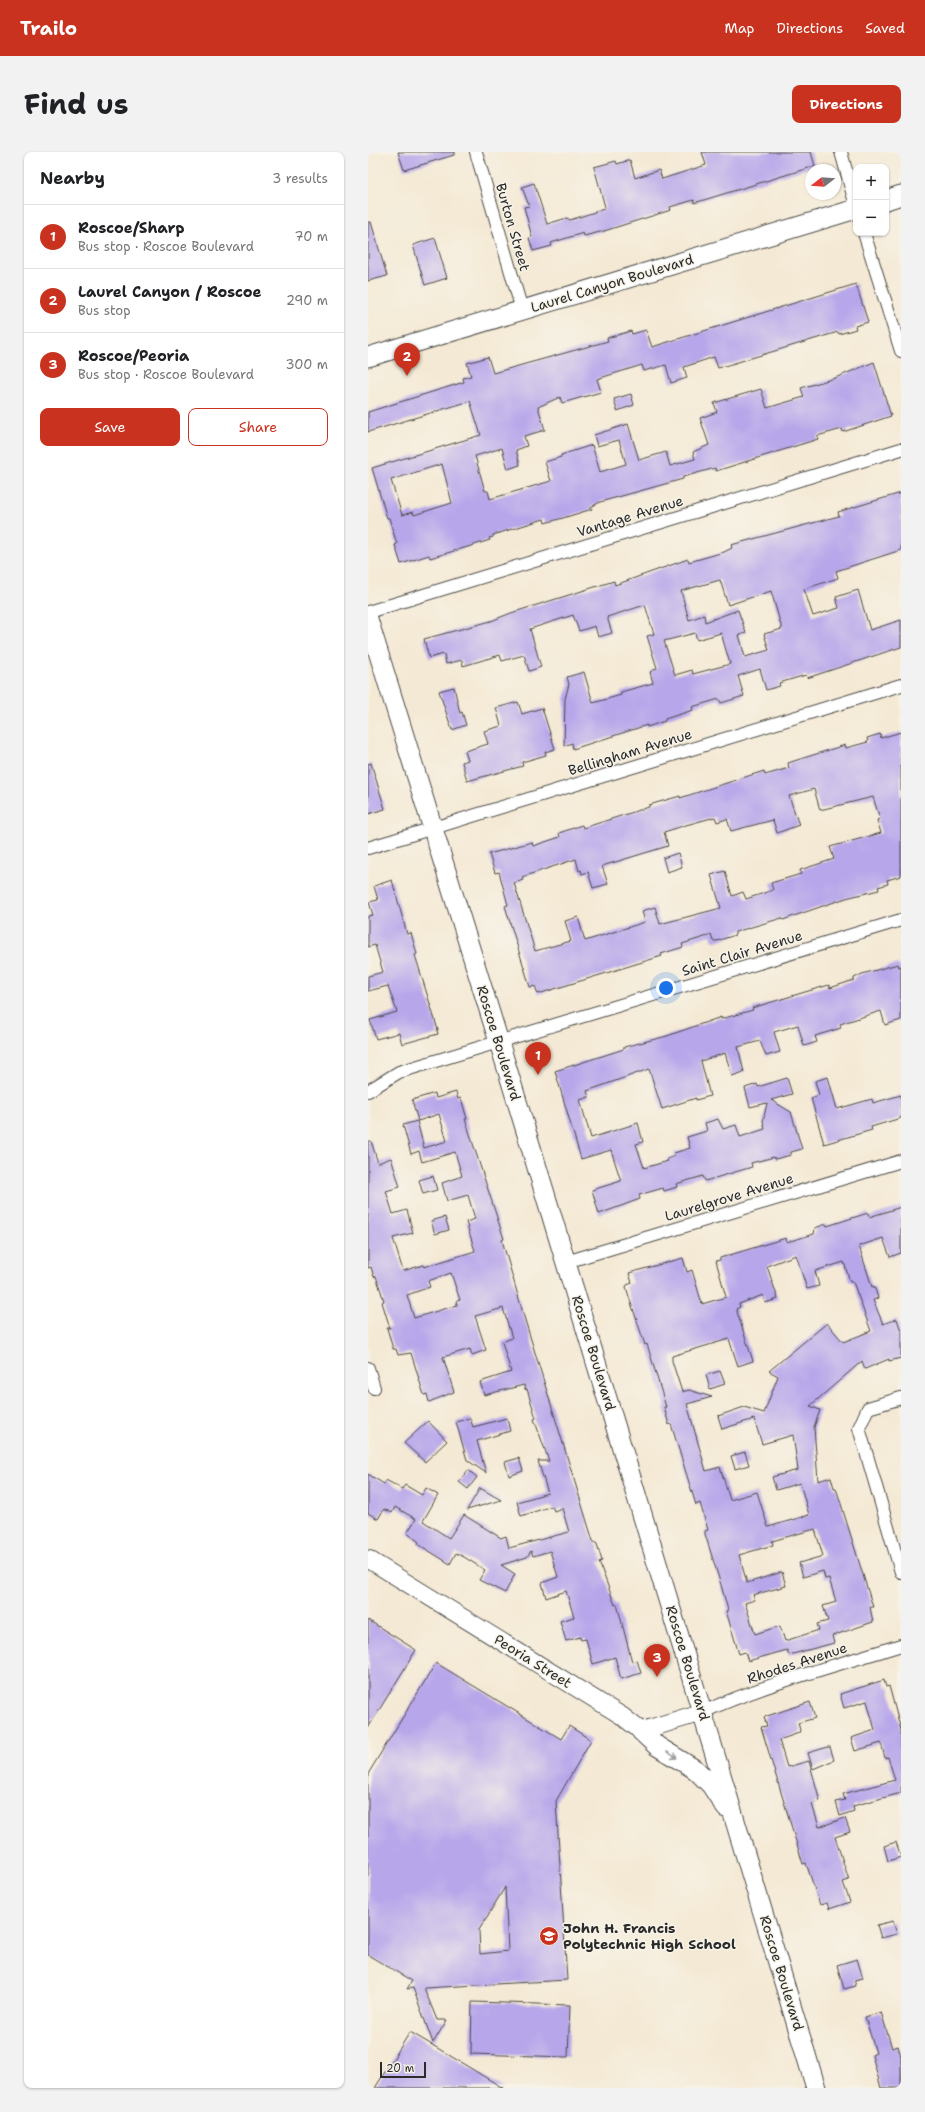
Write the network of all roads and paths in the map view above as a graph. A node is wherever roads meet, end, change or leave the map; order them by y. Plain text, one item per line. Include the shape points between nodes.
1 (476, 152) edge
2 (841, 152) edge
3 (901, 195) edge
4 (889, 199) edge
5 (854, 200) edge
6 (853, 210) edge
7 (865, 236) edge
8 (522, 310) junction
9 (901, 351) edge
10 (368, 357) edge
11 (901, 449) edge
12 (368, 612) edge
13 (368, 619) edge
14 (901, 685) edge
15 (432, 828) junction
16 (368, 848) edge
17 (901, 920) edge
18 (499, 1042) junction
19 (368, 1091) edge
20 (901, 1161) edge
21 (566, 1262) junction
22 (368, 1368) edge
23 (374, 1388) dead end
24 (901, 1398) edge
25 (368, 1559) edge
26 (901, 1572) edge
27 (901, 1645) edge
28 (704, 1712) junction
29 (641, 1731) junction
30 (737, 1823) junction
31 (816, 2088) edge

1 - 8 street, Burton Street
2 - 5 street
3 - 4 main road
6 - 8 main road, Laurel Canyon Boulevard
7 - 9 street
8 - 10 main road, Laurel Canyon Boulevard
11 - 12 street, Vantage Avenue
13 - 15 main road, Roscoe Boulevard
14 - 15 street, Bellingham Avenue
15 - 16 street, Bellingham Avenue
15 - 18 main road, Roscoe Boulevard
17 - 18 street, Saint Clair Avenue
18 - 19 street, Saint Clair Avenue via 399,1072
18 - 21 main road, Roscoe Boulevard
20 - 21 street, Laurelgrove Avenue
21 - 28 main road, Roscoe Boulevard
22 - 23 street
24 - 26 street via 868,1408 860,1428
25 - 29 street, Peoria Street via 616,1712
27 - 28 street, Rhodes Avenue via 728,1701
28 - 29 street
28 - 30 main road, Roscoe Boulevard
29 -> 30 main road via 657,1746 696,1770 711,1785
30 - 31 main road, Roscoe Boulevard

